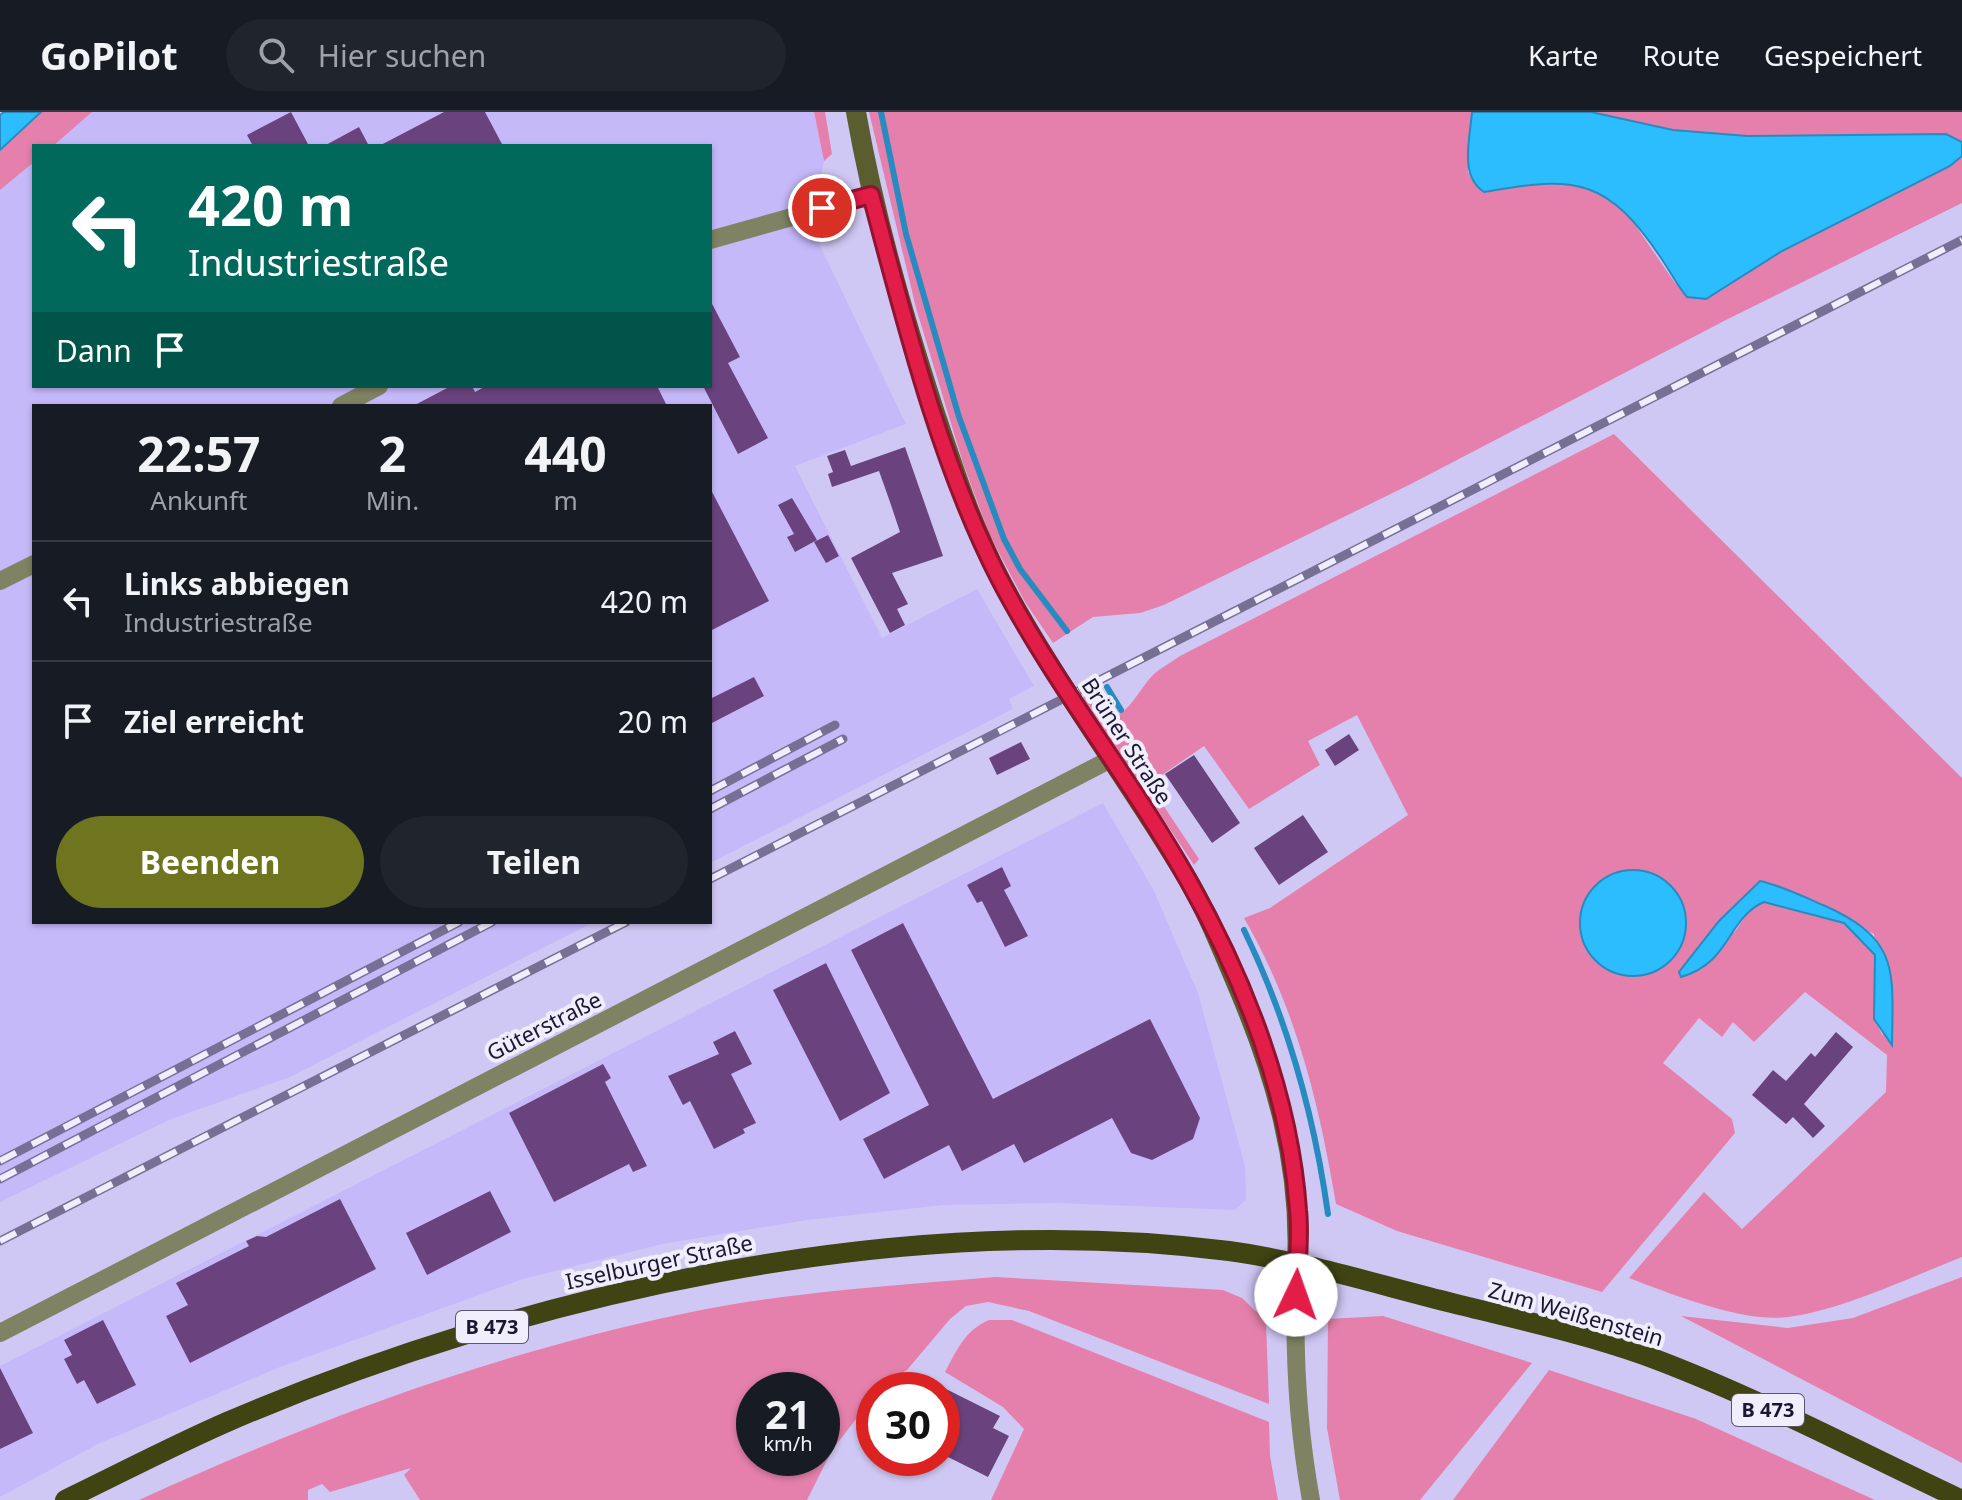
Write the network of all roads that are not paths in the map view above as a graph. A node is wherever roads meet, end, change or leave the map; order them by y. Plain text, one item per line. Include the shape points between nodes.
1 (856, 112) edge
2 (871, 195) junction
3 (712, 239) edge
4 (375, 388) edge
5 (345, 404) edge
6 (32, 565) edge
7 (0, 581) edge
8 (1109, 760) junction
9 (1297, 1265) junction
10 (0, 1333) edge
11 (65, 1500) edge
12 (1311, 1500) edge
13 (1962, 1500) edge

1 - 2 main road, Brüner Straße
2 - 3 street
2 - 8 main road, Brüner Straße via 902,311 972,519 999,578
4 - 5 street
6 - 7 street
8 - 9 main road, Brüner Straße via 1188,880 1264,1050 1292,1157 1299,1213
8 - 10 street, Güterstraße
9 - 11 main road, Isselburger Straße / B 473 via 1231,1251 1028,1239 787,1261 594,1297 419,1349 257,1411
9 - 12 street, Brüner Straße via 1300,1416
9 - 13 main road, Zum Weißenstein / B 473 via 1644,1355

